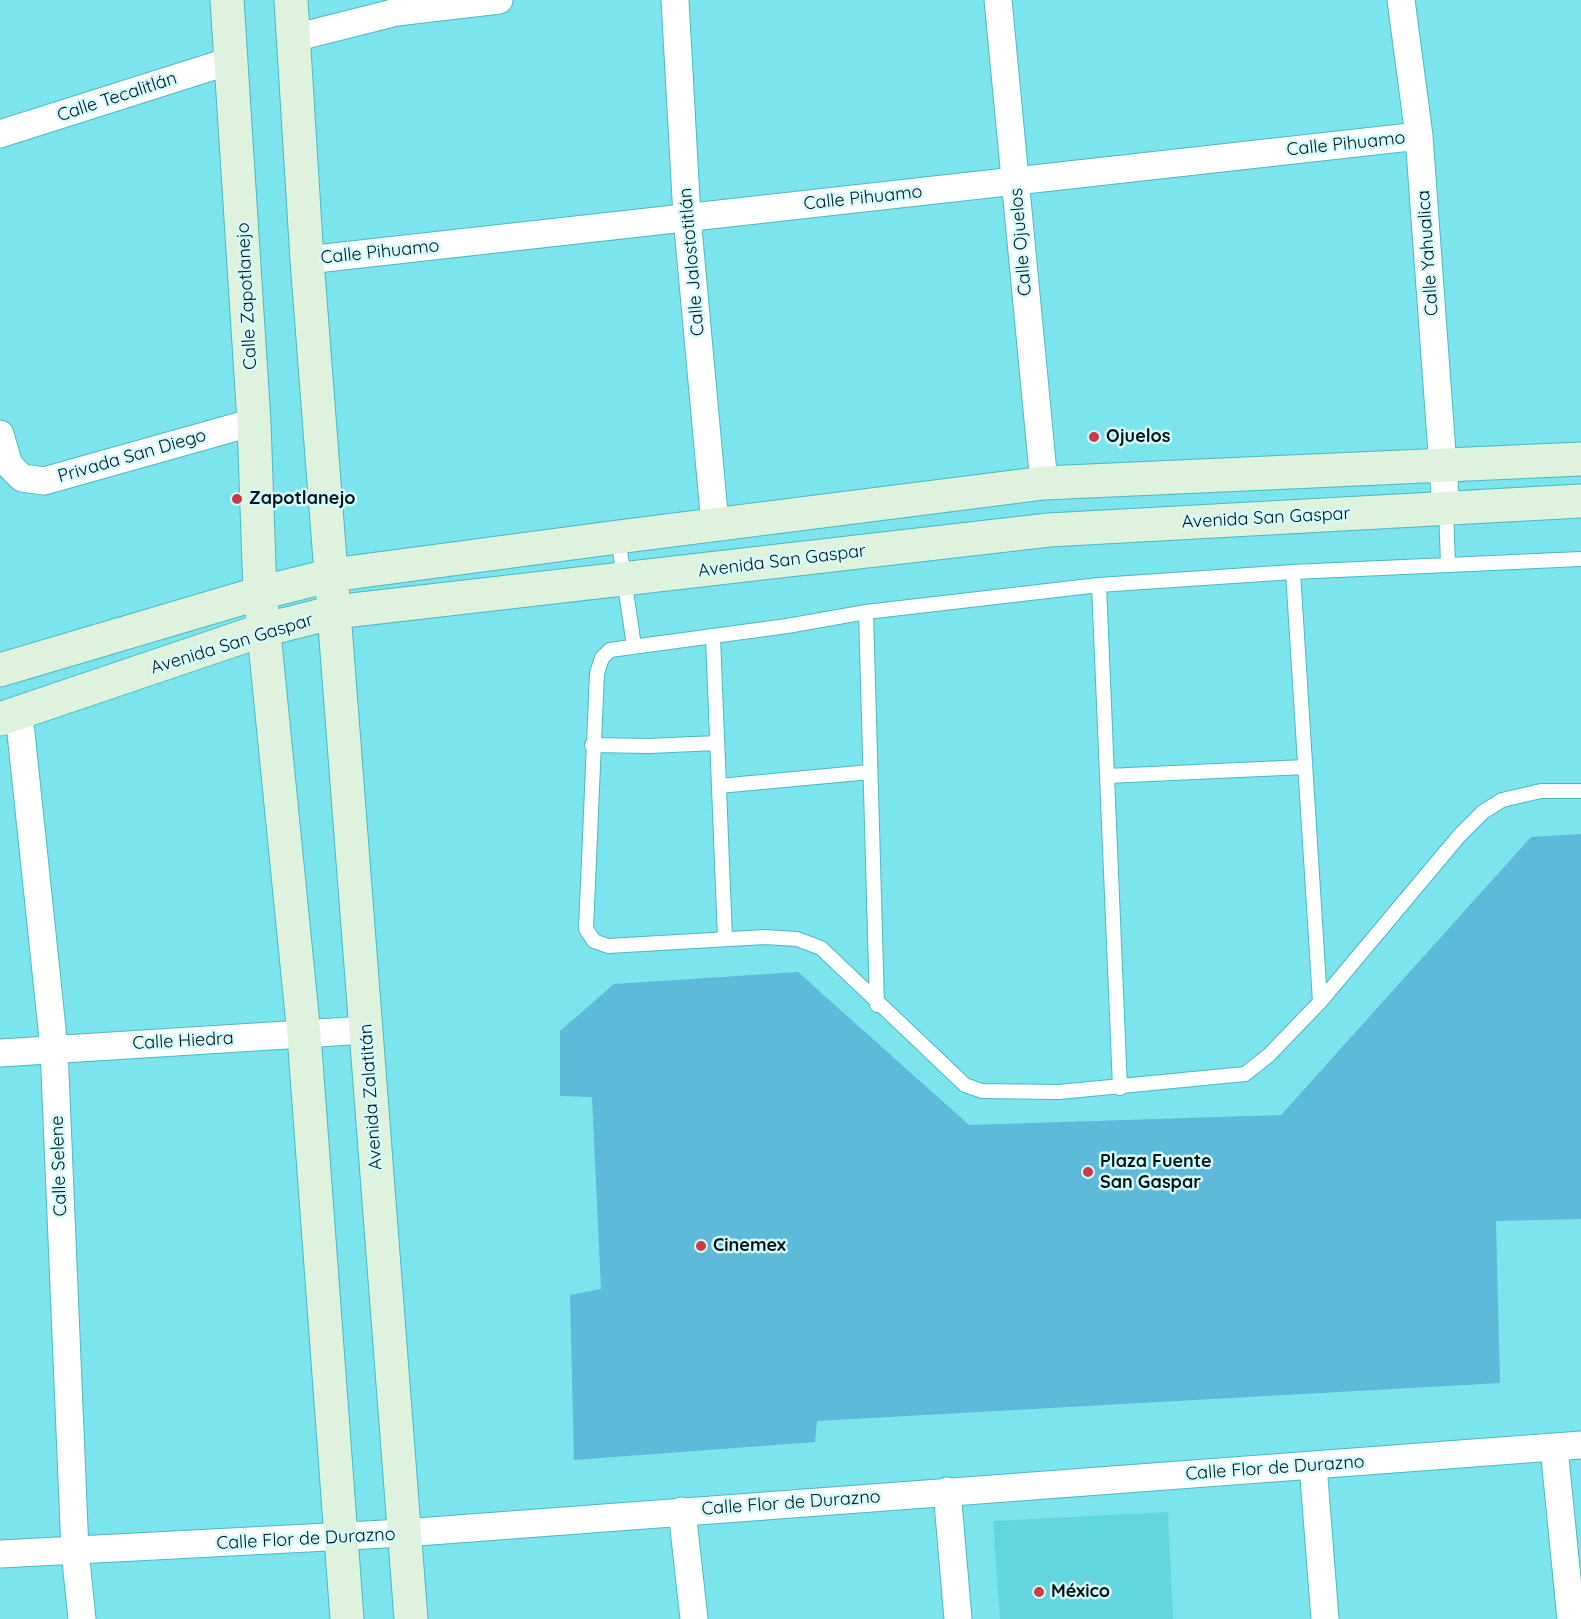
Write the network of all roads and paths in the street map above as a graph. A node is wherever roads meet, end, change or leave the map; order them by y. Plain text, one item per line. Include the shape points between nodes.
1 (227, 0) edge
2 (291, 0) edge
3 (499, 0) edge
4 (675, 0) edge
5 (998, 0) edge
6 (1401, 0) edge
7 (294, 38) junction
8 (233, 60) junction
9 (0, 134) edge
10 (1419, 136) junction
11 (1015, 181) junction
12 (687, 217) junction
13 (307, 260) junction
14 (254, 422) junction
15 (0, 434) edge
16 (1581, 459) edge
17 (1443, 465) junction
18 (1044, 483) junction
19 (1581, 501) edge
20 (1446, 508) junction
21 (715, 524) junction
22 (618, 537) junction
23 (1581, 558) edge
24 (1448, 566) junction
25 (1293, 572) junction
26 (332, 575) junction
27 (625, 579) junction
28 (1099, 585) junction
29 (260, 593) junction
30 (334, 612) junction
31 (866, 612) junction
32 (263, 630) junction
33 (713, 637) junction
34 (634, 646) junction
35 (0, 670) edge
36 (10, 717) edge
37 (716, 743) junction
38 (592, 745) junction
39 (1305, 767) junction
40 (870, 772) junction
41 (1107, 776) junction
42 (719, 786) junction
43 (1581, 791) edge
44 (725, 939) junction
45 (1320, 1002) junction
46 (877, 1005) junction
47 (366, 1030) junction
48 (304, 1035) junction
49 (54, 1048) junction
50 (0, 1053) edge
51 (1120, 1088) junction
52 (1581, 1445) edge
53 (1554, 1448) junction
54 (1313, 1465) junction
55 (948, 1491) junction
56 (682, 1511) junction
57 (404, 1533) junction
58 (340, 1536) junction
59 (75, 1551) junction
60 (0, 1554) edge
61 (82, 1619) edge
62 (348, 1619) edge
63 (411, 1619) edge
64 (694, 1619) edge
65 (958, 1619) edge
66 (1325, 1619) edge
67 (1571, 1619) edge

1 - 8 street, Calle Zapotlanejo
2 - 7 street
3 - 7 street via 397,12
4 - 12 street, Calle Jalostotitlán
5 - 11 street, Calle Ojuelos
6 - 10 street, Calle Yahualica
7 - 13 street
8 - 9 street, Calle Tecalitlán
8 - 14 street, Calle Zapotlanejo
10 - 11 street, Calle Pihuamo
10 - 17 street, Calle Yahualica
11 - 12 street, Calle Pihuamo
11 - 18 street, Calle Ojuelos
12 - 13 street, Calle Pihuamo
12 - 21 street, Calle Jalostotitlán
13 - 26 street
14 - 15 street, Privada San Diego via 44,481 22,478 9,465
14 - 29 street, Calle Zapotlanejo
16 - 17 street
17 - 18 street
17 - 20 street, Calle Yahualica
18 - 21 street
19 - 20 street, Avenida San Gaspar
20 - 24 lane
20 - 27 street, Avenida San Gaspar via 1049,530
21 - 22 street
22 - 26 street
22 - 27 lane
23 - 24 lane
24 - 25 lane
25 - 28 lane
25 - 39 lane
26 - 29 street
26 - 30 street, Avenida Zalatitán
27 - 30 street, Avenida San Gaspar
27 - 34 lane
28 - 31 lane
28 - 41 lane
29 - 32 street
29 - 35 street
30 - 32 street, Avenida San Gaspar
30 - 47 street, Avenida Zalatitán
31 - 33 lane
31 - 40 lane
32 - 36 street, Avenida San Gaspar
32 - 48 street
33 - 34 lane
33 - 37 lane
34 - 38 lane via 610,650 602,658 597,673
36 - 49 street, Calle Selene
37 - 38 lane
37 - 42 lane
38 - 44 lane via 586,929 594,941 608,946
39 - 41 lane
39 - 45 lane
40 - 42 lane
40 - 46 lane
41 - 51 lane
42 - 44 lane
43 - 45 lane via 1541,791 1502,800 1483,812
44 - 46 lane via 797,939 820,948
45 - 51 lane via 1245,1074
46 - 51 lane via 965,1085 982,1091
47 - 48 street, Calle Hiedra
47 - 57 street, Avenida Zalatitán
48 - 49 street, Calle Hiedra
48 - 58 street
49 - 50 street, Calle Hiedra
49 - 59 street, Calle Selene
52 - 53 street, Calle Flor de Durazno
53 - 54 street, Calle Flor de Durazno
53 - 67 street
54 - 55 street, Calle Flor de Durazno
54 - 66 street
55 - 56 street, Calle Flor de Durazno
55 - 65 street
56 - 57 street, Calle Flor de Durazno
56 - 64 street
57 - 58 street, Calle Flor de Durazno
57 - 63 street, Avenida Zalatitán
58 - 59 street, Calle Flor de Durazno
58 - 62 street
59 - 60 street, Calle Flor de Durazno
59 - 61 street, Calle Selene

